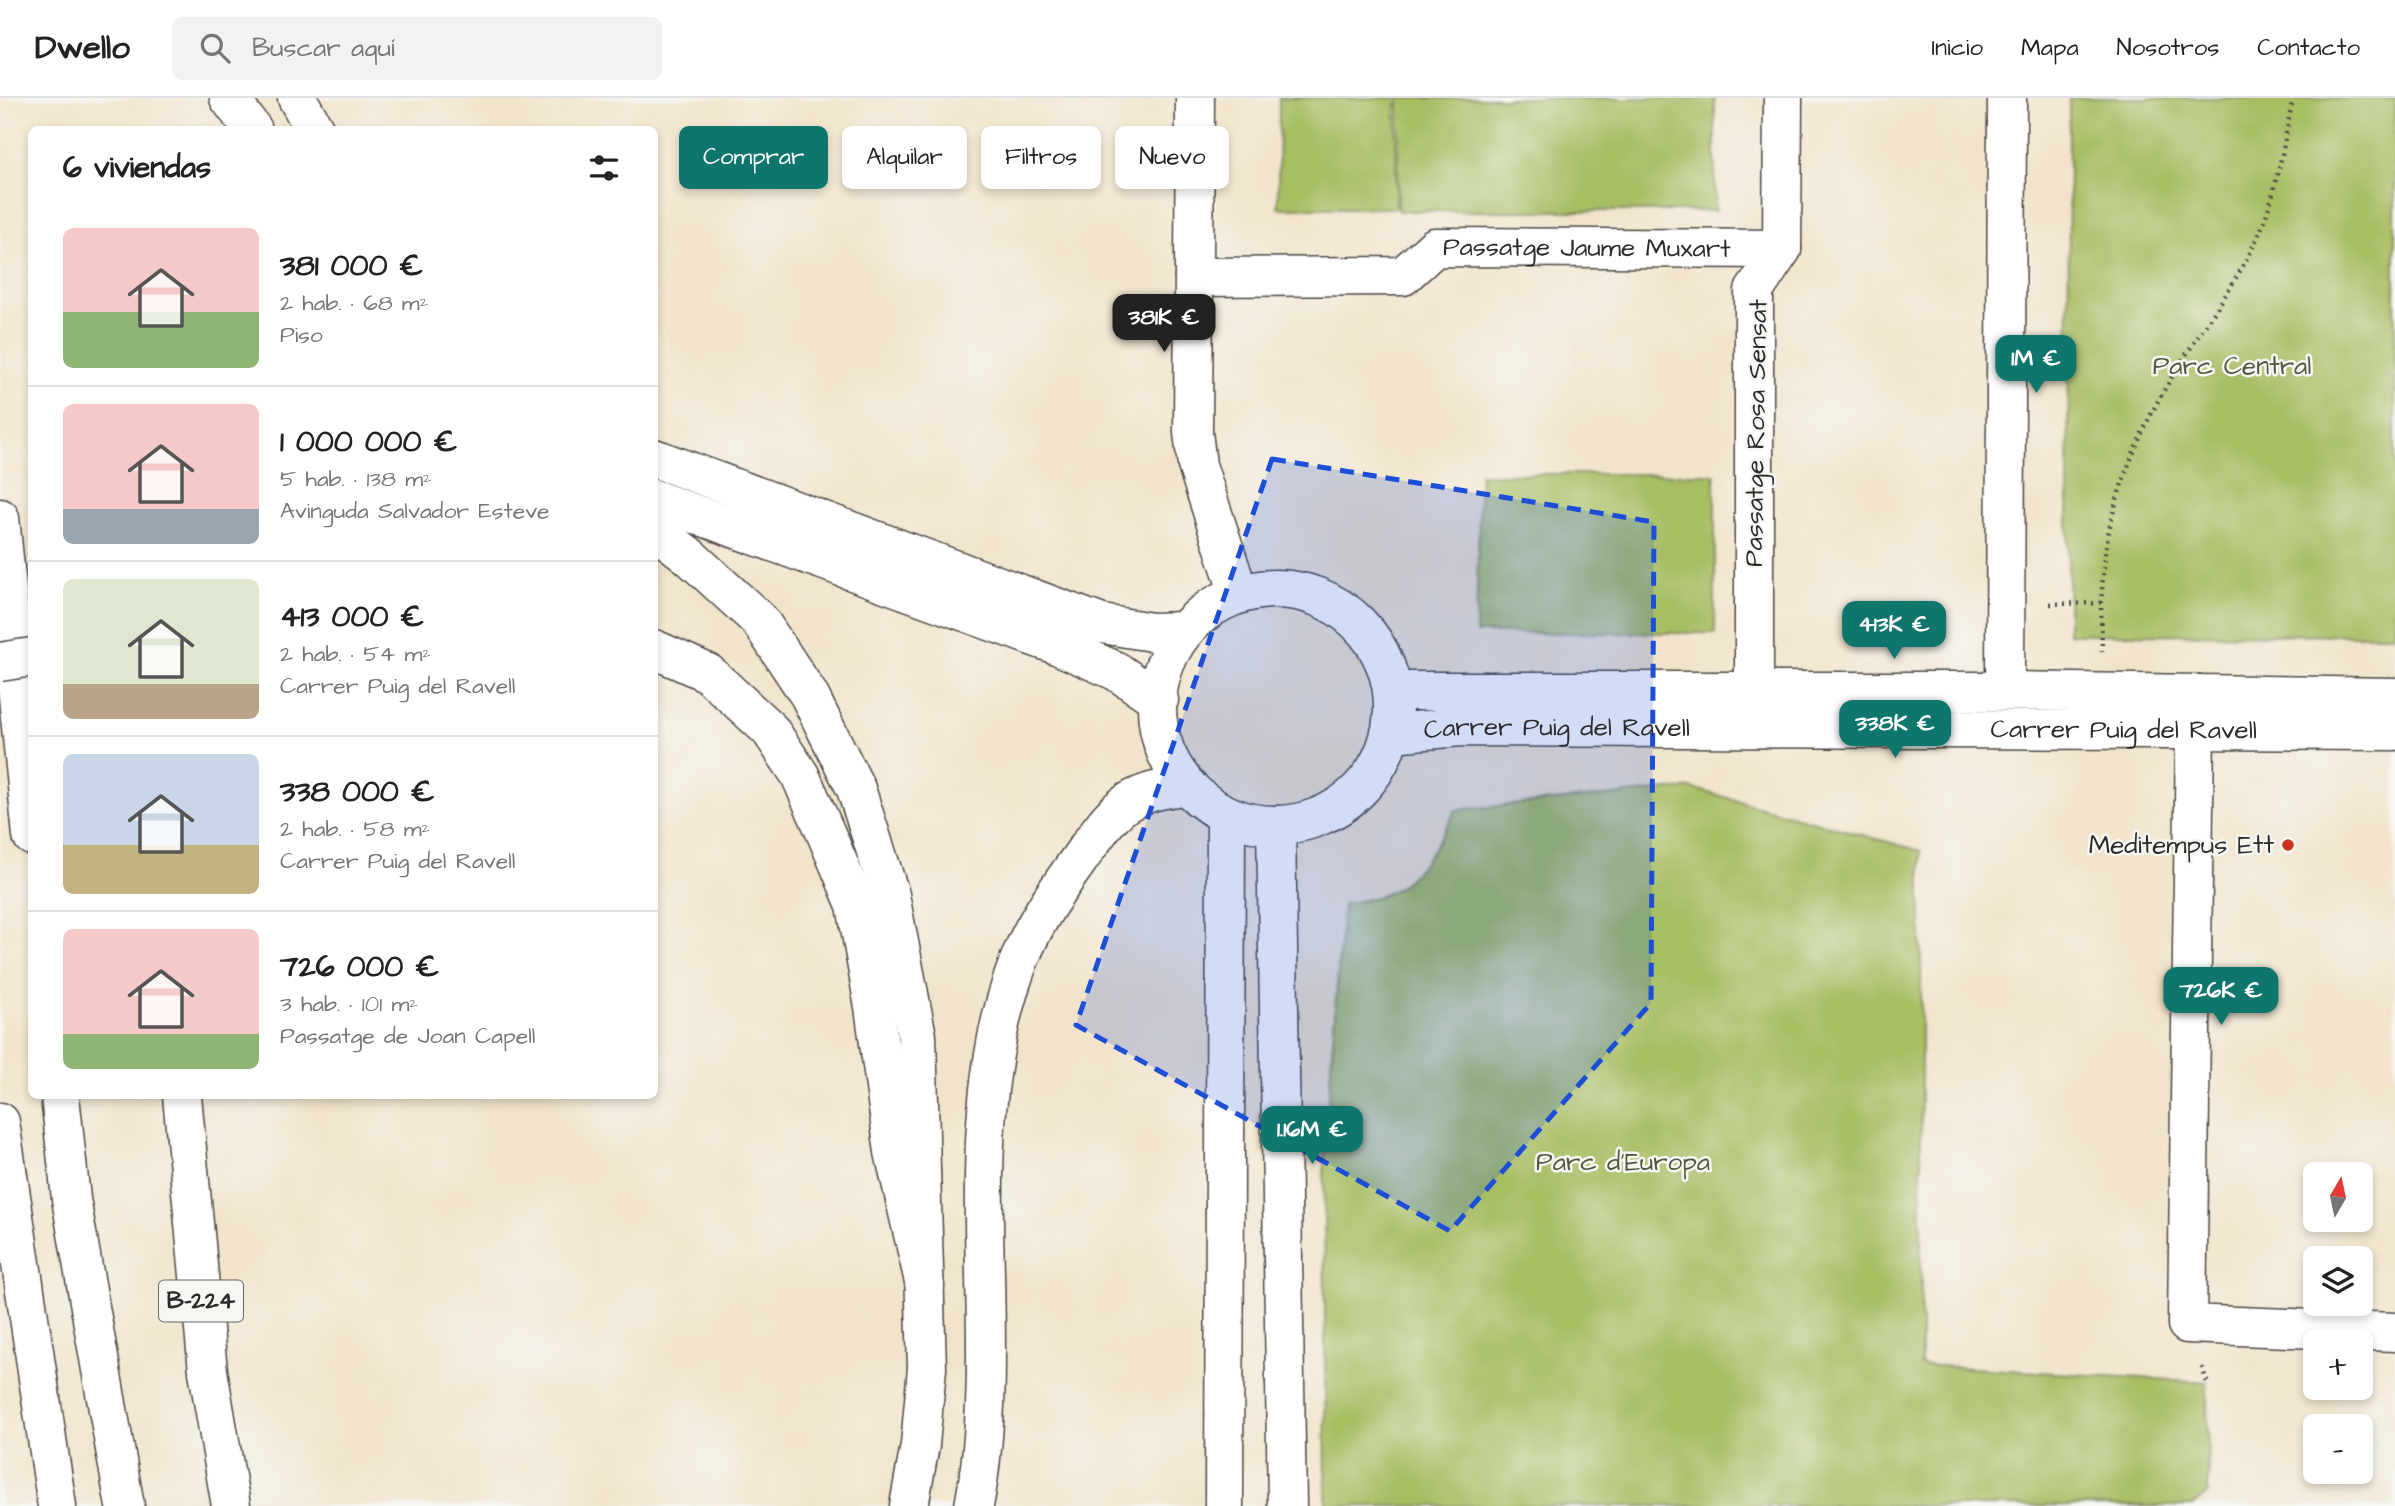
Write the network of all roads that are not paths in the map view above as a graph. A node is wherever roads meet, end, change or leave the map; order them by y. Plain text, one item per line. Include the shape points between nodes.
1 (229, 98) edge
2 (297, 98) edge
3 (1195, 98) edge
4 (1783, 98) edge
5 (2007, 98) edge
6 (250, 126) edge
7 (313, 126) edge
8 (1782, 248) junction
9 (1194, 277) junction
10 (658, 459) edge
11 (658, 500) edge
12 (0, 518) edge
13 (658, 532) edge
14 (1238, 593) junction
15 (1184, 631) junction
16 (658, 651) edge
17 (28, 658) edge
18 (0, 662) edge
19 (1393, 691) junction
20 (1754, 691) junction
21 (2005, 691) junction
22 (2395, 697) edge
23 (1159, 700) junction
24 (2195, 730) junction
25 (2395, 731) edge
26 (1391, 733) junction
27 (1184, 786) junction
28 (28, 796) edge
29 (1226, 815) junction
30 (1276, 825) junction
31 (60, 1099) edge
32 (182, 1099) edge
33 (0, 1122) edge
34 (925, 1286) junction
35 (2395, 1332) edge
36 (57, 1506) edge
37 (125, 1506) edge
38 (231, 1506) edge
39 (909, 1506) edge
40 (974, 1506) edge
41 (1224, 1506) edge
42 (1287, 1506) edge

1 - 6 main road
2 - 7 main road
3 - 9 main road
4 - 8 main road
5 - 21 main road
8 - 9 main road, Passatge Jaume Muxart via 1435,247 1403,276
8 - 20 main road, Passatge Rosa Sensat via 1754,291
9 - 14 main road via 1197,465
10 - 15 main road via 1102,624 1152,632
11 - 23 main road via 1059,646 1116,671
12 - 28 main road
13 - 34 main road via 760,621 808,695 856,789 890,895 917,1035
14 - 15 main road via 1200,614
14 - 19 main road via 1274,588 1309,593 1339,606 1362,626 1382,655
15 - 23 main road via 1169,656
16 - 34 main road via 708,673 770,730 800,775 827,835 856,905 894,1152
17 - 18 main road, bridge
19 - 20 main road, Carrer Puig del Ravell
19 - 26 main road
20 - 21 main road, Carrer Puig del Ravell
21 - 22 main road, Carrer Puig del Ravell
23 - 27 main road via 1157,726
24 - 25 main road, Carrer Puig del Ravell
24 - 26 main road, Carrer Puig del Ravell via 1461,727
24 - 35 main road via 2187,1324
26 - 30 main road via 1378,766 1355,795 1320,817
27 - 29 main road
27 - 40 main road via 1150,789 1125,802 1097,834 1046,905 1020,960 1000,1022 983,1143 986,1395
29 - 30 main road
29 - 41 main road
30 - 42 main road
31 - 37 main road via 71,1199
32 - 38 main road, B-224 via 208,1371
33 - 36 main road
34 - 39 main road via 927,1368

